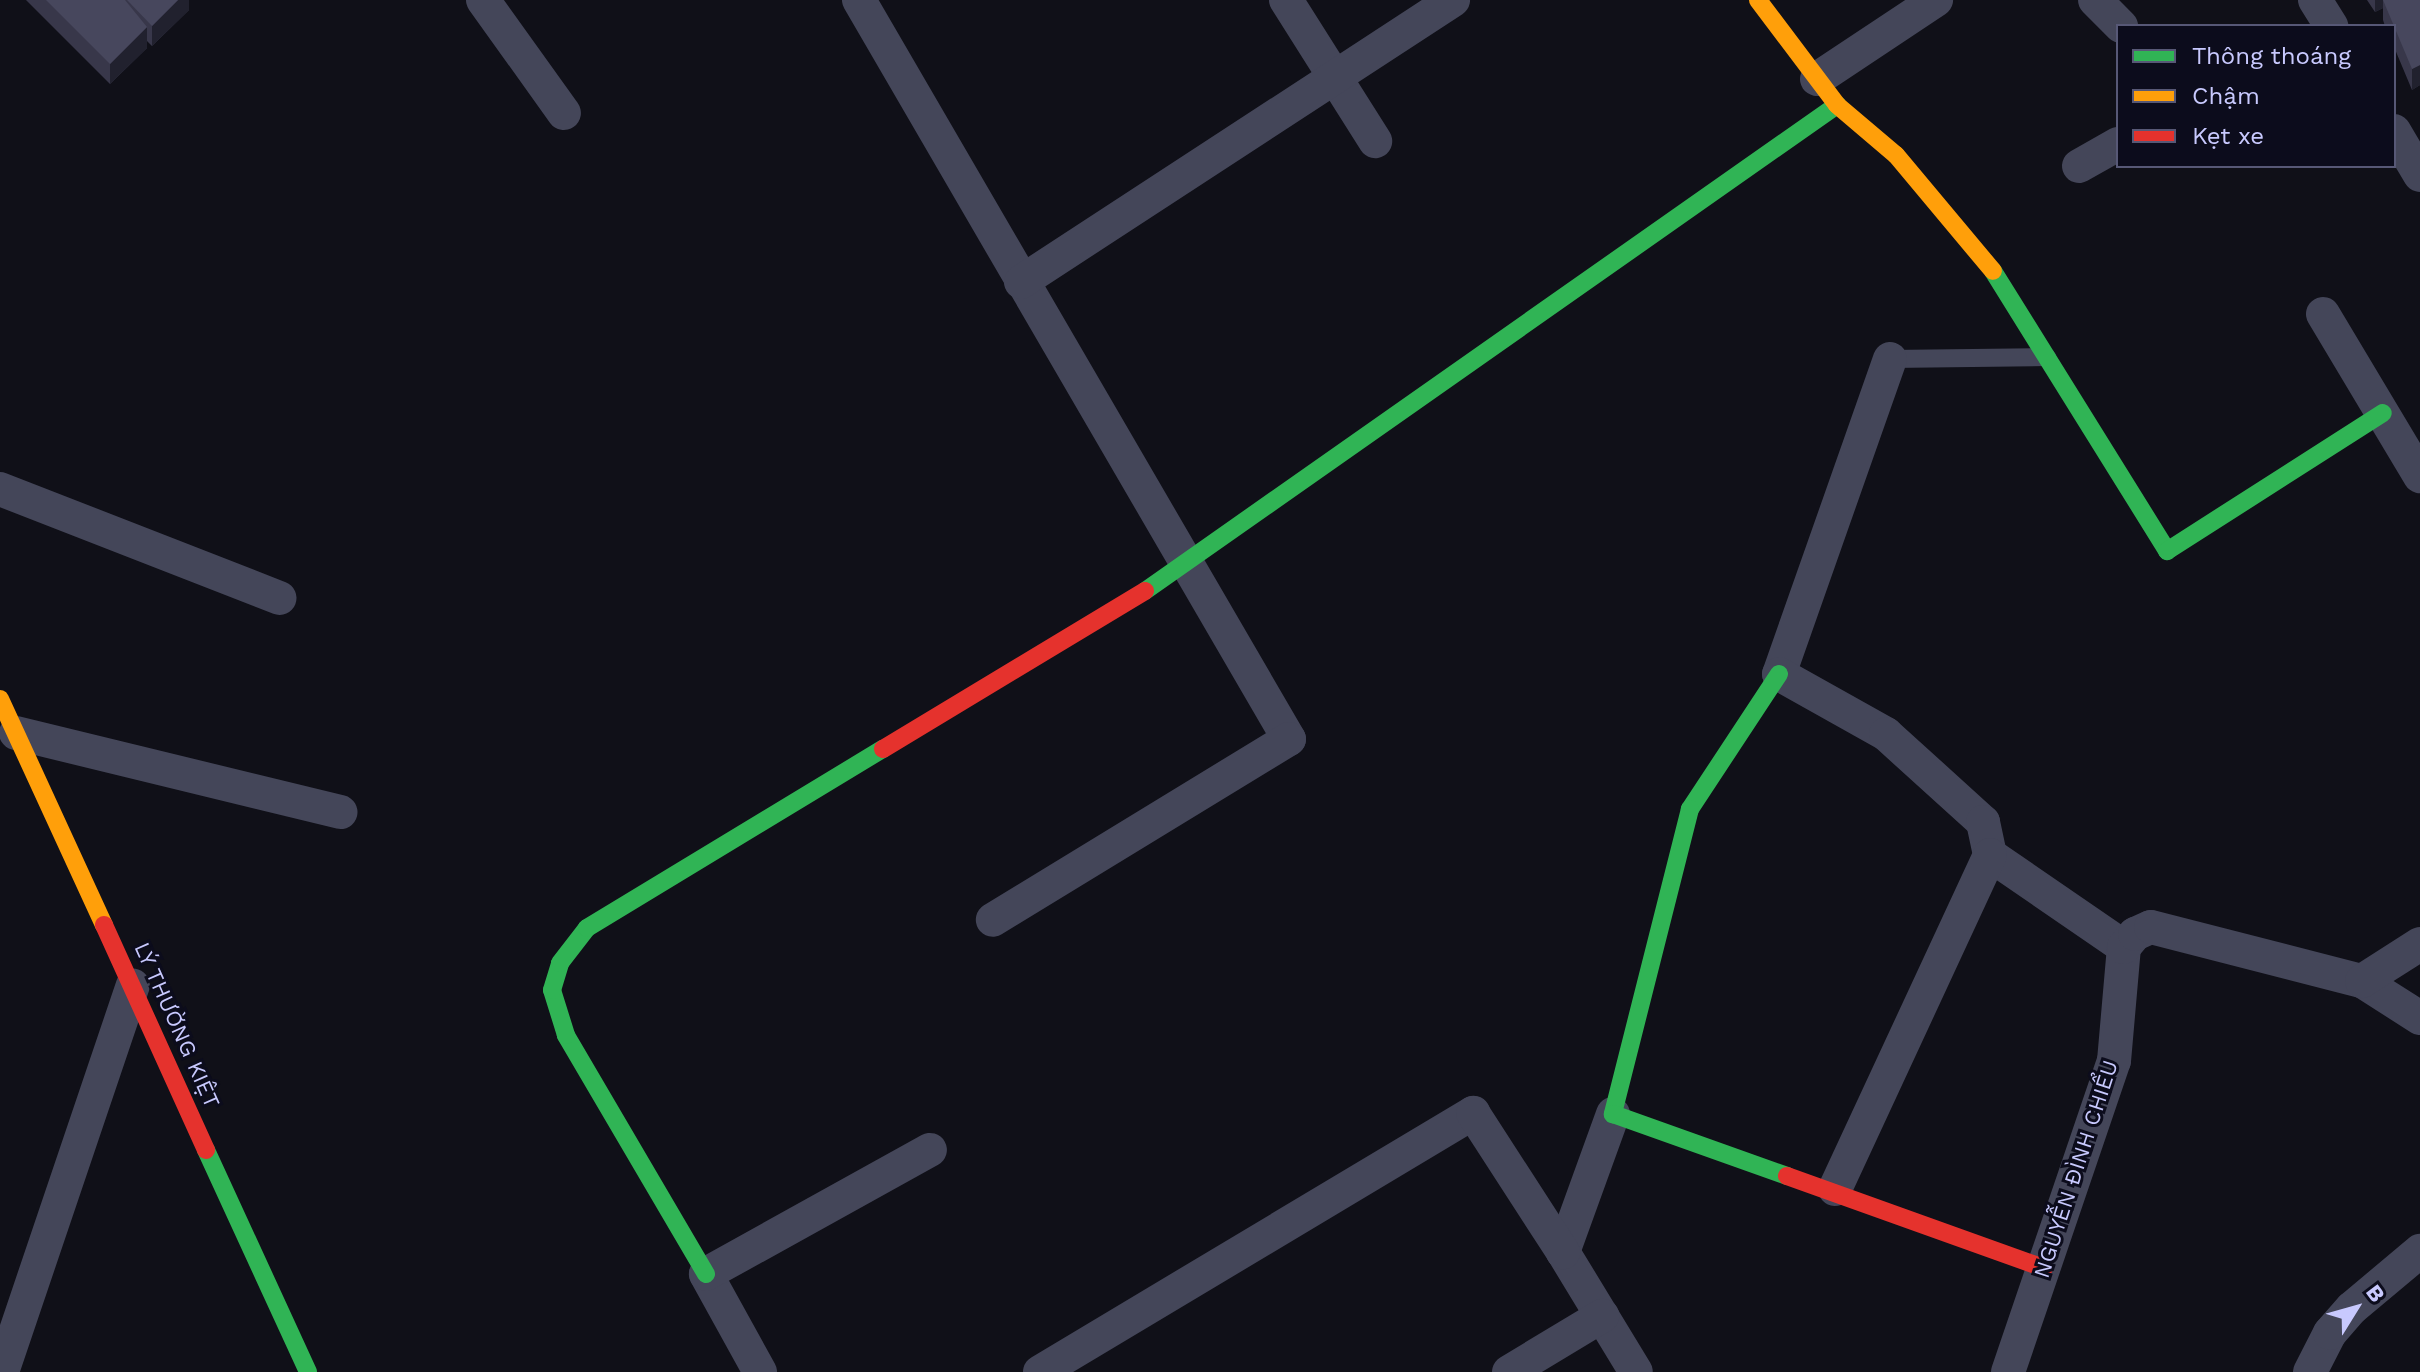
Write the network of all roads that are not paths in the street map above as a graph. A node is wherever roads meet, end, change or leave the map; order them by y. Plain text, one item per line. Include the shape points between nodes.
1 (483, 0) edge
2 (859, 0) edge
3 (1286, 0) edge
4 (1453, 0) edge
5 (1758, 0) edge
6 (1936, 0) edge
7 (2095, 0) edge
8 (2119, 24) edge
9 (1335, 78) junction
10 (1827, 92) junction
11 (564, 113) dead end
12 (2396, 134) edge
13 (1375, 141) dead end
14 (2116, 145) edge
15 (2079, 166) dead end
16 (2420, 175) edge
17 (1021, 282) junction
18 (2323, 314) dead end
19 (2049, 357) junction
20 (1890, 359) joint
21 (2383, 413) junction
22 (2411, 441) edge
23 (2420, 476) edge
24 (0, 489) edge
25 (1186, 566) junction
26 (279, 598) dead end
27 (1779, 674) junction
28 (0, 699) edge
29 (16, 733) junction
30 (341, 812) dead end
31 (1990, 855) junction
32 (993, 920) dead end
33 (2420, 944) edge
34 (2124, 947) junction
35 (2362, 981) junction
36 (133, 986) junction
37 (2420, 1018) edge
38 (1613, 1114) junction
39 (930, 1150) dead end
40 (1835, 1189) junction
41 (2420, 1251) edge
42 (1563, 1252) junction
43 (2044, 1268) junction
44 (706, 1274) junction
45 (1602, 1316) junction
46 (2, 1372) edge
47 (308, 1372) edge
48 (760, 1372) edge
49 (1040, 1372) edge
50 (1509, 1372) edge
51 (1636, 1372) edge
52 (2008, 1372) edge
53 (2310, 1372) edge

1 - 11 street
2 - 17 street
3 - 9 street
4 - 9 street
5 - 10 street
6 - 10 street
7 - 8 street
9 - 13 street
9 - 17 street
10 - 19 street via 1896,155 1963,231
10 - 25 street
12 - 16 street
14 - 15 street
17 - 25 street
18 - 21 street
19 - 20 lane
19 - 21 street via 2167,551
20 - 27 street
21 - 22 street
22 - 23 street
24 - 26 street
25 - 32 street via 1289,739
25 - 44 street via 587,928 560,963 552,990 566,1035
27 - 31 street via 1886,734 1983,822
27 - 38 street via 1690,809
28 - 29 street, LÝ THƯỜNG KIỆT
29 - 30 street
29 - 36 street, LÝ THƯỜNG KIỆT
31 - 34 street
31 - 40 street
33 - 35 street
34 - 35 street via 2151,927
34 - 43 street, NGUYỄN ĐÌNH CHIỂU via 2114,1061
35 - 37 street
36 - 46 street
36 - 47 street, LÝ THƯỜNG KIỆT
38 - 40 street
38 - 42 street
39 - 44 street
40 - 43 street
41 - 53 street via 2352,1308 2330,1333
42 - 45 street
42 - 49 street via 1473,1113
43 - 52 street, NGUYỄN ĐÌNH CHIỂU
44 - 48 street
45 - 50 street
45 - 51 street

